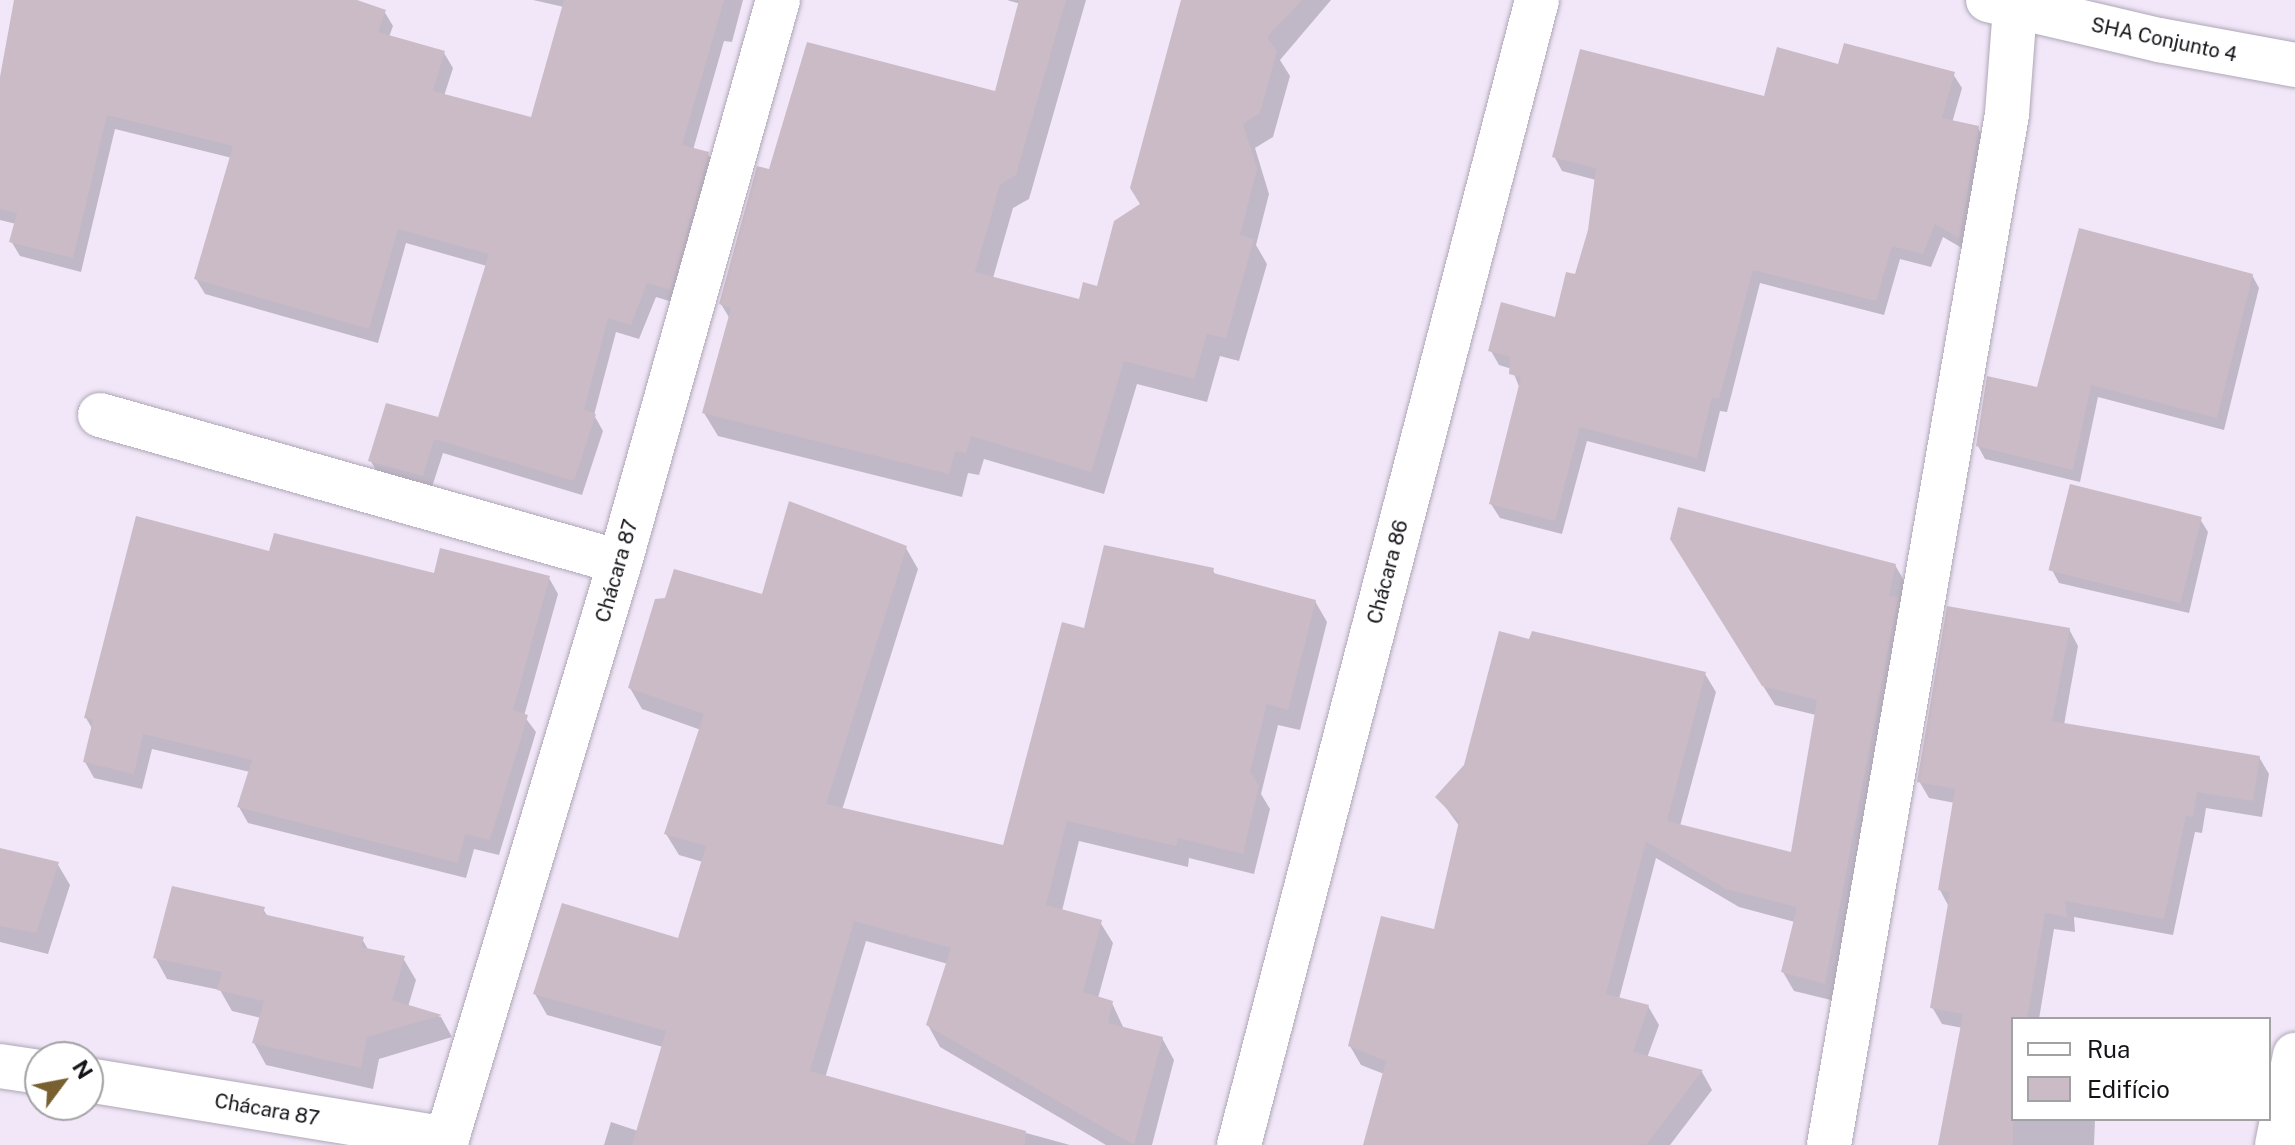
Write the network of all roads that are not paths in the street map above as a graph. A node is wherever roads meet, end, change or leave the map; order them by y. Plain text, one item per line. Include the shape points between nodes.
1 (778, 0) edge
2 (1537, 0) edge
3 (2124, 0) edge
4 (2002, 4) edge
5 (2159, 40) junction
6 (2295, 65) edge
7 (100, 415) dead end
8 (620, 562) junction
9 (2295, 1055) edge
10 (0, 1066) edge
11 (24, 1070) edge
12 (104, 1083) edge
13 (446, 1142) edge
14 (1239, 1145) edge
15 (1829, 1145) edge
16 (2277, 1145) edge

1 - 8 street, Chácara 87
2 - 14 street, Chácara 86
3 - 5 street
4 - 5 street, SHA Conjunto 4
4 - 15 street via 2007,114
5 - 6 street, SHA Conjunto 4
7 - 8 street
8 - 13 street, Chácara 87
9 - 16 street
10 - 11 street
12 - 13 street, Chácara 87

